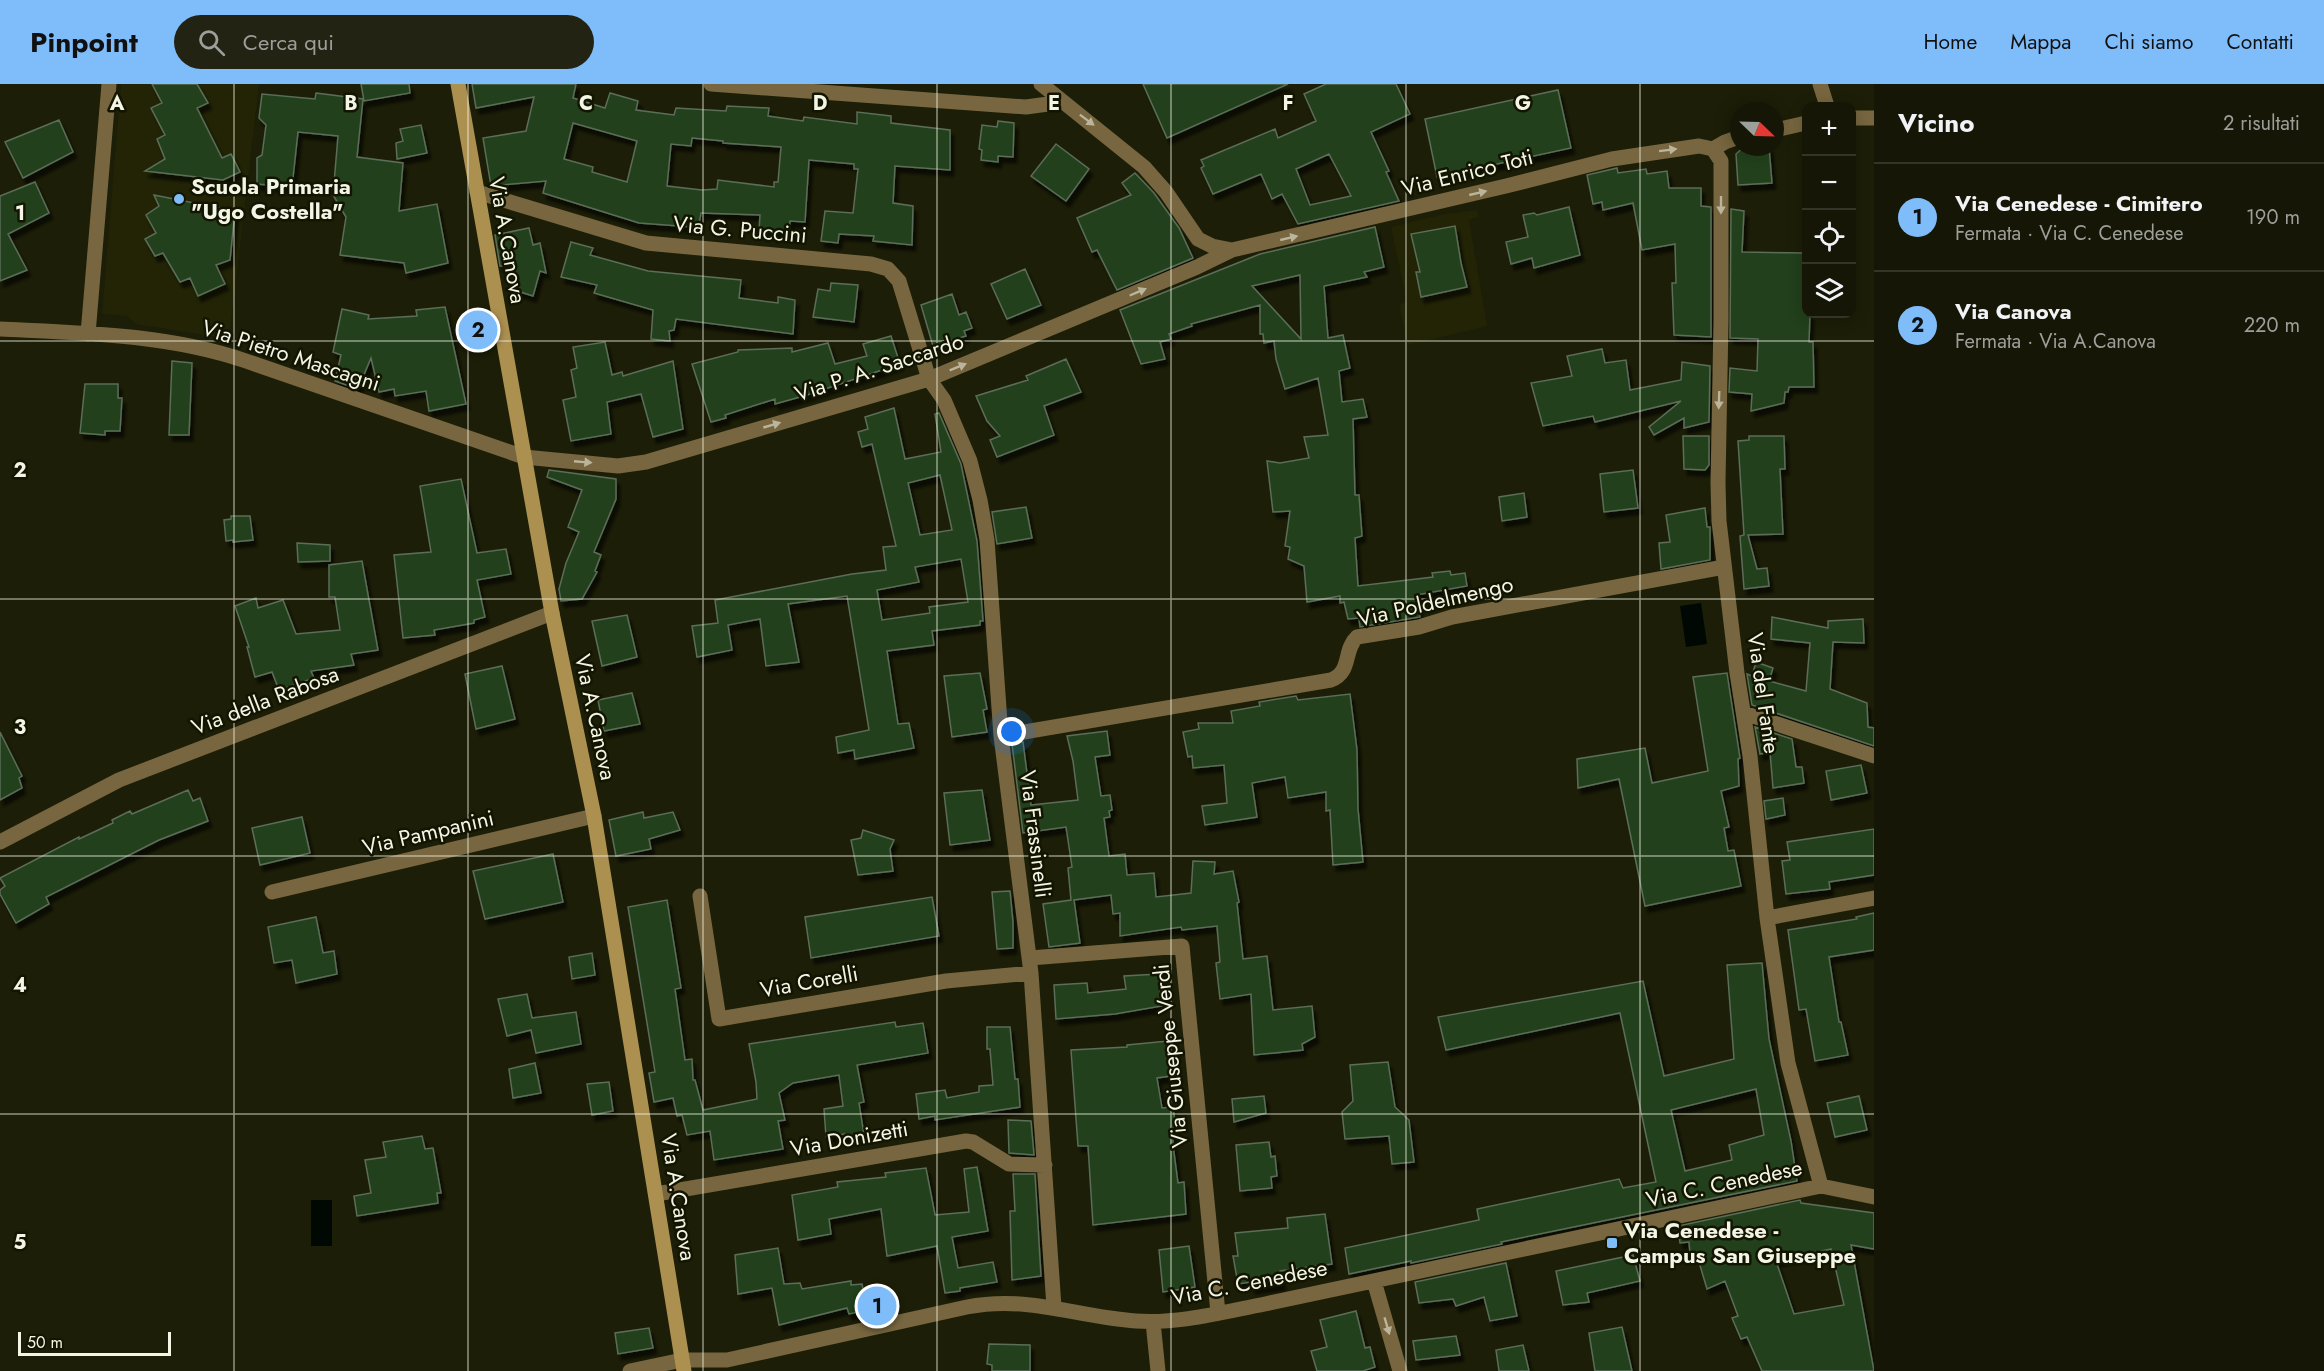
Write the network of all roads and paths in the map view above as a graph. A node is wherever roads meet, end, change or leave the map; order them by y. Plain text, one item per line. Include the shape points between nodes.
1 (109, 84) edge
2 (458, 84) edge
3 (711, 84) edge
4 (1041, 84) edge
5 (1820, 84) edge
6 (1063, 102) junction
7 (1826, 102) edge
8 (1874, 117) edge
9 (1856, 118) edge
10 (1802, 124) edge
11 (1784, 128) edge
12 (1730, 140) edge
13 (1713, 149) junction
14 (477, 192) junction
15 (1232, 250) junction
16 (0, 328) edge
17 (88, 334) junction
18 (929, 379) junction
19 (524, 457) junction
20 (1724, 567) junction
21 (552, 613) junction
22 (1744, 712) junction
23 (1001, 736) junction
24 (1874, 756) edge
25 (594, 816) junction
26 (0, 842) edge
27 (272, 892) dead end
28 (700, 896) dead end
29 (1874, 898) edge
30 (1767, 918) junction
31 (1030, 966) junction
32 (1045, 1165) junction
33 (1821, 1186) junction
34 (656, 1194) junction
35 (1874, 1197) edge
36 (1374, 1281) junction
37 (1054, 1307) junction
38 (1218, 1313) junction
39 (1153, 1322) junction
40 (683, 1366) edge
41 (630, 1371) edge
42 (1158, 1371) edge
43 (1400, 1371) edge

1 - 17 street
2 - 14 street, Via A.Canova
3 - 6 street via 1026,107
4 - 6 street
5 - 7 street
6 -> 15 street via 1144,166 1198,239
8 - 9 street
10 - 11 street
12 - 13 street
15 -> 13 street, Via Enrico Toti via 1612,159 1699,146
13 -> 20 street, Via del Fante via 1721,162 1718,483
14 - 18 street, Via G. Puccini via 646,243 871,264 888,269 899,281
14 - 19 street, Via A.Canova
18 -> 15 street, Via P. A. Saccardo
16 - 17 street, Via Pietro Mascagni
17 - 19 street, Via Pietro Mascagni via 221,352
19 -> 18 street, Via P. A. Saccardo via 618,466 646,462
18 - 23 street, Via Frassinelli via 944,400 970,461 980,500 987,540
19 - 21 street, Via A.Canova
20 - 22 street, Via del Fante
20 - 23 street, Via Poldelmengo via 1358,637 1343,670 1330,680
21 - 25 street, Via A.Canova
21 - 26 street, Via della Rabosa via 120,780
22 - 24 street
22 - 30 street, Via del Fante
23 - 31 street, Via Frassinelli
25 - 27 street, Via Pampanini
25 - 34 street, Via A.Canova
28 - 31 street, Via Corelli via 719,1019
29 - 30 street
30 - 33 street, Via del Fante via 1788,1063
31 - 32 street, Via Frassinelli
31 - 38 street, Via Giuseppe Verdi via 1182,946
32 - 34 street, Via Donizetti via 1009,1164 966,1141
32 - 37 street, Via Frassinelli
33 - 35 street
33 - 36 street, Via C. Cenedese
34 - 40 street, Via A.Canova
36 - 38 street, Via C. Cenedese
36 -> 43 street
37 - 39 street, Via C. Cenedese
37 - 40 street, Via C. Cenedese via 1015,1302 982,1304 727,1360
38 - 39 street, Via C. Cenedese
39 - 42 street
40 - 41 street, Via C. Cenedese

